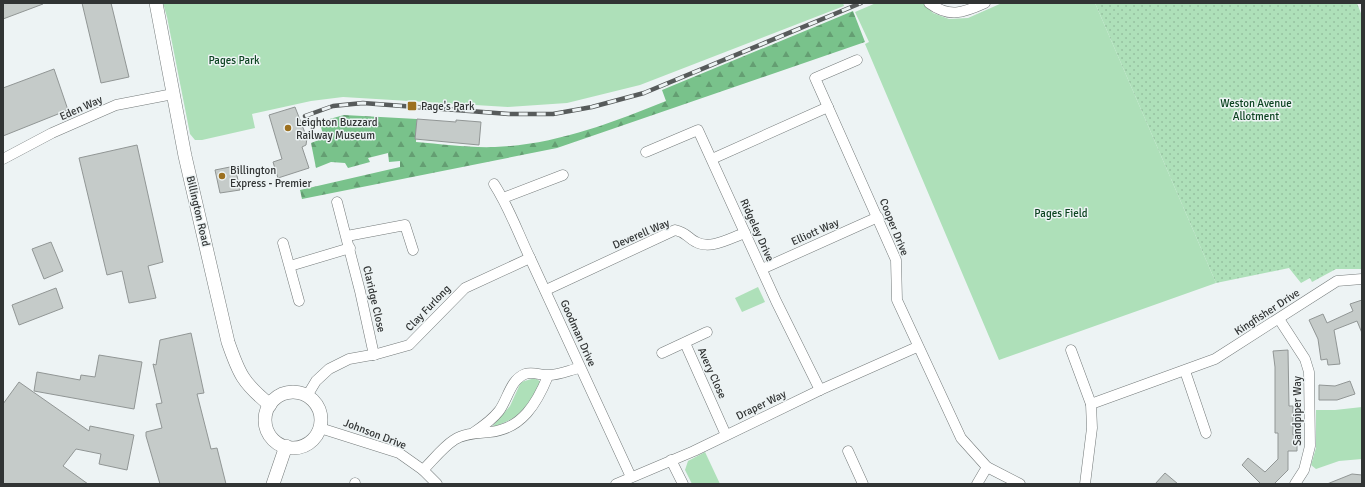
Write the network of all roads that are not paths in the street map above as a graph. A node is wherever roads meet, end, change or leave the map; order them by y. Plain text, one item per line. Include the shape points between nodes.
1 (156, 3) edge
2 (929, 3) edge
3 (985, 3) edge
4 (857, 60) dead end
5 (173, 94) junction
6 (828, 107) junction
7 (646, 152) dead end
8 (712, 158) junction
9 (3, 159) edge
10 (563, 175) dead end
11 (494, 184) dead end
12 (503, 198) junction
13 (337, 202) dead end
14 (878, 217) junction
15 (745, 233) junction
16 (347, 236) junction
17 (283, 243) dead end
18 (350, 248) junction
19 (413, 250) dead end
20 (530, 258) junction
21 (290, 266) junction
22 (762, 269) junction
23 (1362, 279) edge
24 (546, 290) junction
25 (299, 301) dead end
26 (1279, 318) junction
27 (707, 332) dead end
28 (685, 343) junction
29 (917, 346) junction
30 (1071, 350) dead end
31 (662, 353) dead end
32 (374, 355) junction
33 (580, 368) junction
34 (1185, 371) junction
35 (548, 376) junction
36 (820, 390) junction
37 (307, 396) junction
38 (1091, 404) junction
39 (270, 405) junction
40 (320, 428) junction
41 (1206, 432) dead end
42 (473, 433) junction
43 (726, 435) junction
44 (286, 446) junction
45 (848, 451) dead end
46 (671, 460) junction
47 (986, 467) junction
48 (423, 470) junction
49 (631, 477) junction
50 (273, 484) edge
51 (437, 484) edge
52 (616, 484) edge
53 (683, 484) edge
54 (863, 484) edge
55 (977, 484) edge
56 (1020, 484) edge
57 (1085, 484) edge
58 (1295, 484) edge

1 - 5 street, Billington Road
2 - 3 street via 951,13 966,12
4 - 6 street, Cooper Drive via 815,78
5 - 9 street, Eden Way via 116,105
5 - 39 street, Billington Road via 228,342 236,366 246,383
6 - 8 street
6 - 14 street, Cooper Drive
7 - 8 street, Ridgeley Drive via 698,130
8 - 15 street, Ridgeley Drive
10 - 12 street
11 - 12 street, Goodman Drive
12 - 20 street, Goodman Drive
13 - 16 street, Claridge Close
14 - 22 street, Elliott Way
14 - 29 street, Cooper Drive via 896,260 897,300
15 - 22 street, Ridgeley Drive
15 - 24 street, Deverell Way via 708,246 696,242 684,232 675,230
16 - 18 street, Claridge Close
16 - 19 street via 405,225
17 - 21 street
18 - 21 street
18 - 32 street, Claridge Close
20 - 24 street, Goodman Drive
20 - 32 street, Clay Furlong via 465,288 409,345
21 - 25 street
22 - 36 street, Ridgeley Drive
23 - 26 street, Kingfisher Drive via 1338,281
24 - 33 street, Goodman Drive
26 - 34 street, Kingfisher Drive via 1215,359
26 - 58 street, Sandpiper Way via 1306,359 1309,372 1310,446 1304,470
27 - 28 street, Avery Close
28 - 31 street, Avery Close
28 - 43 street, Avery Close
29 - 36 street, Draper Way
29 - 47 street, Cooper Drive via 963,443
30 - 38 street
32 - 37 street, Clay Furlong via 350,359 329,369 316,381
33 - 35 street
33 - 49 street, Goodman Drive
34 - 38 street, Kingfisher Drive
34 - 41 street
35 - 42 street via 529,413 522,419 499,431
35 - 42 street via 539,373 525,374 515,381 498,412
36 - 43 street, Draper Way
37 - 39 street via 286,393 275,398
37 - 40 street via 318,408 321,417
38 - 57 street via 1092,428
39 - 44 street via 266,417 267,429 271,437
40 - 44 street via 303,446
40 - 48 street, Johnson Drive via 398,453
42 - 48 street via 454,439
43 - 46 street, Draper Way
44 - 50 street
45 - 54 street
46 - 49 street, Draper Way
46 - 53 street
47 - 55 street
47 - 56 street, Cooper Drive
48 - 51 street, Johnson Drive
49 - 52 street, Draper Way

